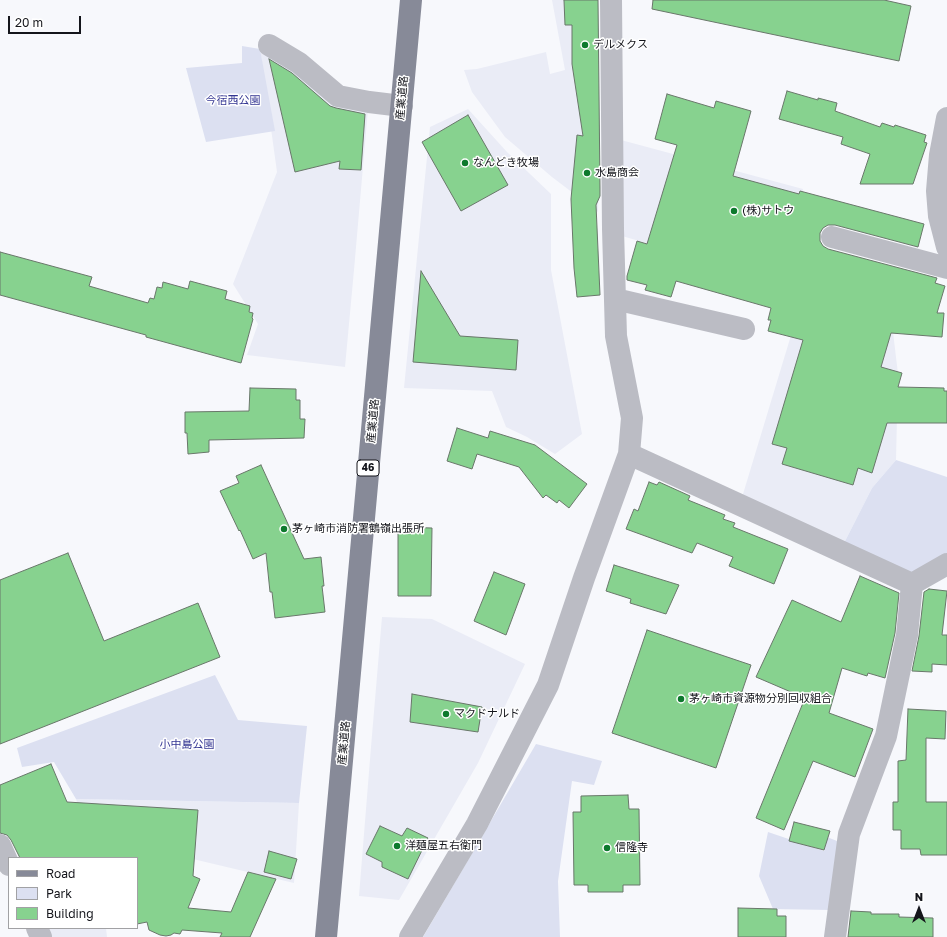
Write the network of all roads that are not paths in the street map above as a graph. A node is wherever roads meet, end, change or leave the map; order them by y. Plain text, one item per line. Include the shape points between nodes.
1 (412, 0) edge
2 (611, 0) edge
3 (269, 45) dead end
4 (402, 106) junction
5 (947, 118) edge
6 (944, 226) edge
7 (832, 237) dead end
8 (947, 247) edge
9 (947, 268) edge
10 (615, 299) junction
11 (744, 329) dead end
12 (629, 454) junction
13 (947, 564) edge
14 (912, 584) junction
15 (0, 844) edge
16 (8, 863) edge
17 (326, 937) edge
18 (410, 937) edge
19 (835, 937) edge

1 - 4 main road, 産業道路 / 46
2 - 10 street
3 - 4 street via 299,63 338,96
4 - 17 main road, 産業道路 / 46
5 - 6 street via 937,192 939,216
6 - 8 street
7 - 9 street
10 - 11 street
10 - 12 street via 616,336 632,418
12 - 14 street
12 - 18 street via 548,685 477,824
13 - 14 street
14 - 19 street via 907,635 886,736 849,834
15 - 16 street

